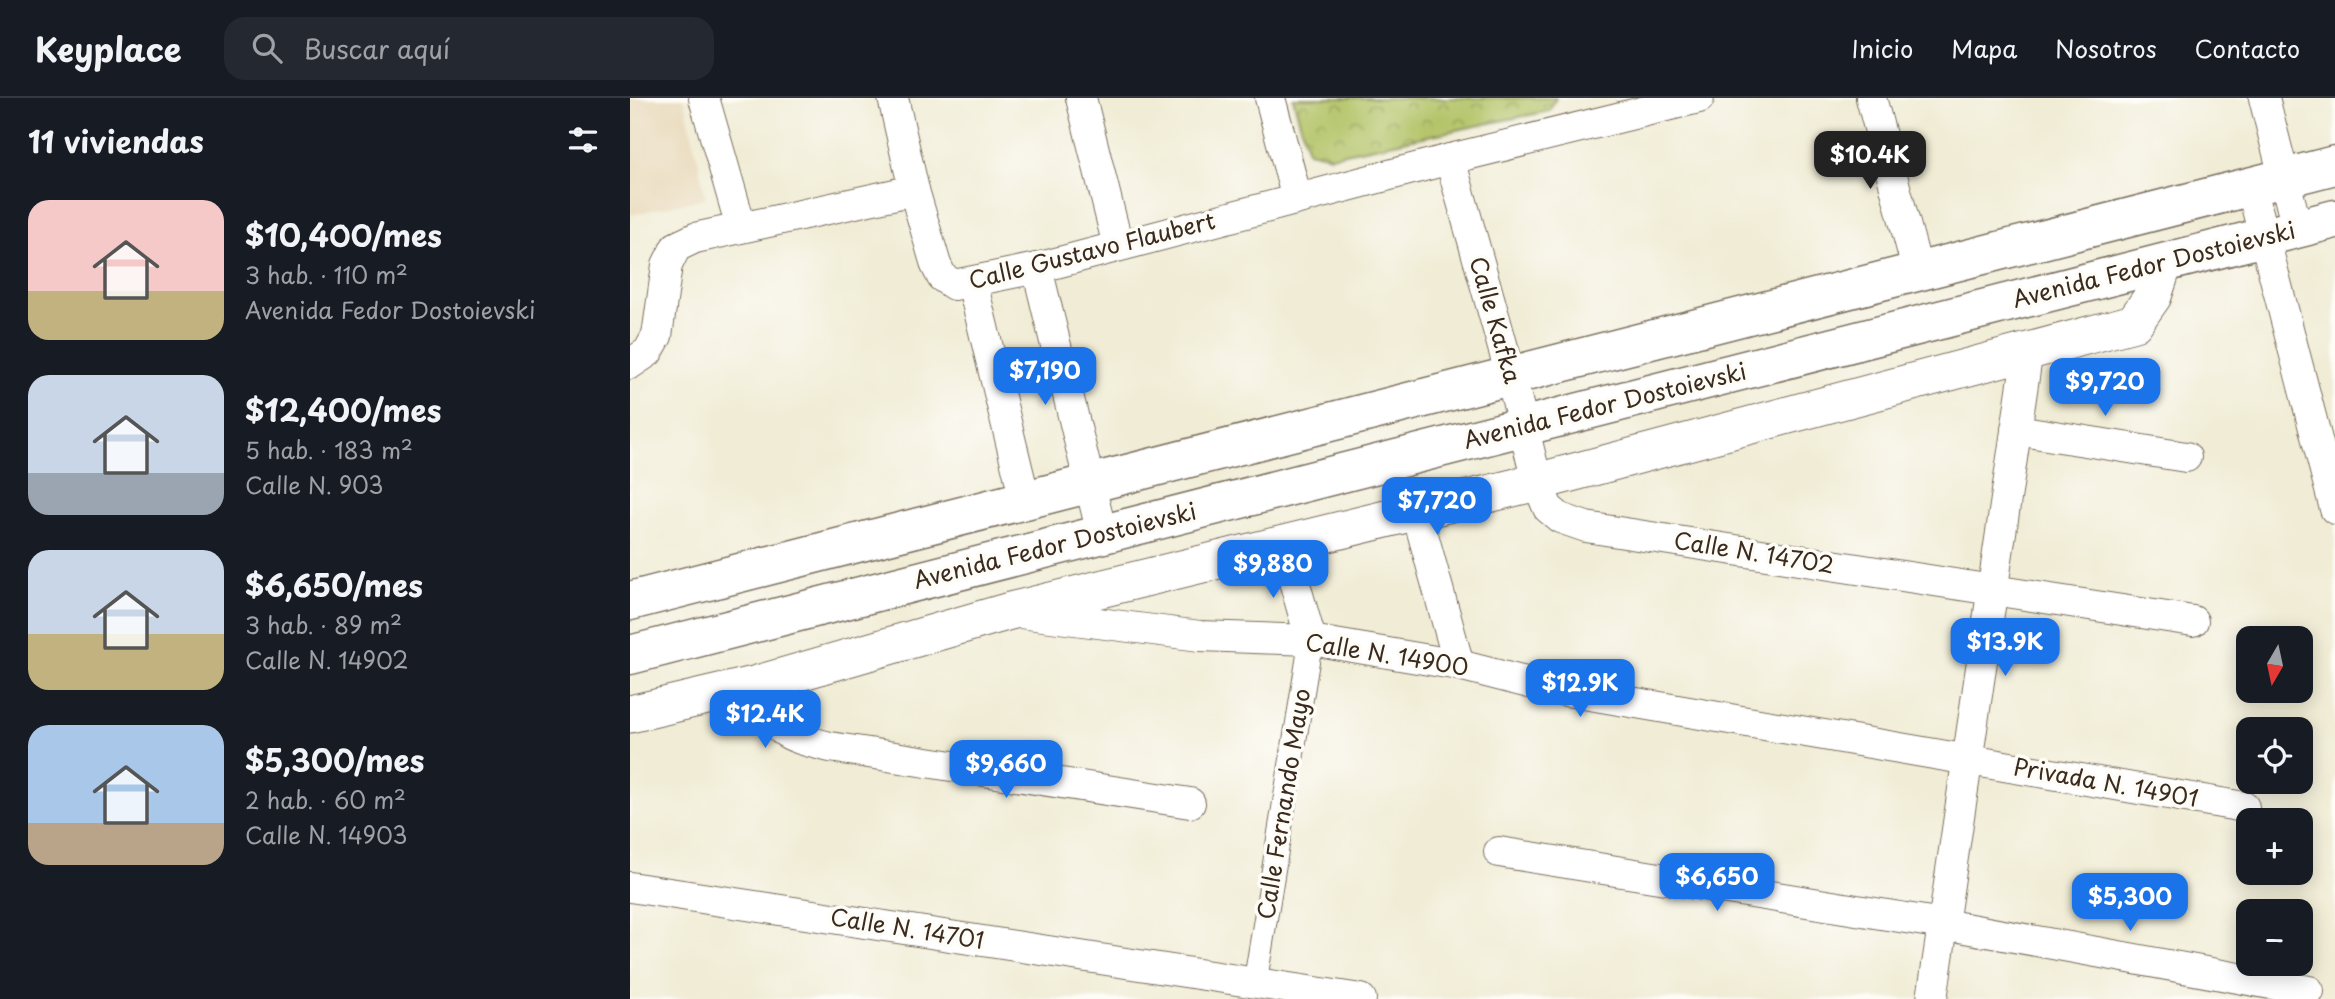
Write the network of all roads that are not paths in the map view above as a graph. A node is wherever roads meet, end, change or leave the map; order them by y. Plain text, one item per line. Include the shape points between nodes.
1 (704, 98) edge
2 (893, 98) edge
3 (1081, 98) edge
4 (1270, 98) edge
5 (1699, 98) edge
6 (1871, 98) edge
7 (2264, 98) edge
8 (1595, 110) edge
9 (1450, 159) junction
10 (2335, 165) edge
11 (2267, 182) junction
12 (914, 190) junction
13 (1297, 199) junction
14 (2335, 219) edge
15 (741, 227) junction
16 (2281, 233) junction
17 (1118, 246) junction
18 (2164, 263) junction
19 (1037, 268) junction
20 (1917, 272) junction
21 (972, 282) junction
22 (2028, 350) junction
23 (630, 364) edge
24 (1511, 376) junction
25 (1524, 426) junction
26 (2016, 430) junction
27 (2186, 457) dead end
28 (1537, 482) junction
29 (1090, 483) junction
30 (1025, 500) junction
31 (2335, 509) edge
32 (1417, 513) junction
33 (1102, 534) junction
34 (1284, 545) junction
35 (1992, 590) junction
36 (630, 601) edge
37 (1010, 611) junction
38 (2193, 621) dead end
39 (1311, 640) junction
40 (630, 655) edge
41 (1459, 666) junction
42 (754, 685) junction
43 (630, 714) edge
44 (1967, 759) junction
45 (1189, 803) dead end
46 (2244, 807) dead end
47 (1499, 852) dead end
48 (630, 887) edge
49 (1942, 925) junction
50 (1255, 983) junction
51 (2309, 991) dead end
52 (1361, 999) edge
53 (1932, 999) edge

1 - 15 street
2 - 12 street, Calle Gustavo Flaubert
3 - 17 street
4 - 13 street
5 - 8 street, Calle Gustavo Flaubert
6 - 20 street
7 - 11 street
8 - 9 street, Calle Gustavo Flaubert
9 - 13 street, Calle Gustavo Flaubert
9 - 24 street, Calle Kafka
10 - 11 main road
11 - 16 street
11 - 20 main road
12 - 15 street
12 - 21 street, Calle Gustavo Flaubert via 942,277 954,285
13 - 17 street, Calle Gustavo Flaubert
14 - 16 main road, Avenida Fedor Dostoievski
15 - 23 street via 695,237 676,247 667,265 657,336 648,352
16 - 18 main road, Avenida Fedor Dostoievski
16 - 31 street
17 - 19 street, Calle Gustavo Flaubert
18 - 22 street via 2154,296 2134,323
18 - 25 main road, Avenida Fedor Dostoievski
19 - 21 street, Calle Gustavo Flaubert
19 - 29 street
20 - 24 main road
21 - 30 street
22 - 26 street
22 - 28 street
24 - 25 street, Calle Kafka
24 - 29 main road
25 - 28 street, Calle Kafka
25 - 33 main road, Avenida Fedor Dostoievski
26 - 27 street
26 - 35 street
28 - 32 street
28 - 35 street, Calle N. 14702 via 1548,508 1560,518 1586,527
29 - 30 main road
29 - 33 street
30 - 36 main road
32 - 34 street
32 - 41 street
33 - 40 main road, Avenida Fedor Dostoievski
34 - 37 street
34 - 39 street, Calle Fernando Mayo
35 - 38 street, Calle N. 14702
35 - 44 street
37 - 39 street, Calle N. 14900 via 1200,636
37 - 42 street
39 - 41 street, Calle N. 14900
39 - 50 street, Calle Fernando Mayo
41 - 44 street, Calle N. 14900 via 1549,688
42 - 43 street
42 - 45 street via 773,723 805,741
44 - 46 street, Privada N. 14901
44 - 49 street
47 - 49 street
48 - 50 street, Calle N. 14701
49 - 51 street
49 - 53 street
50 - 52 street, Calle N. 14701

